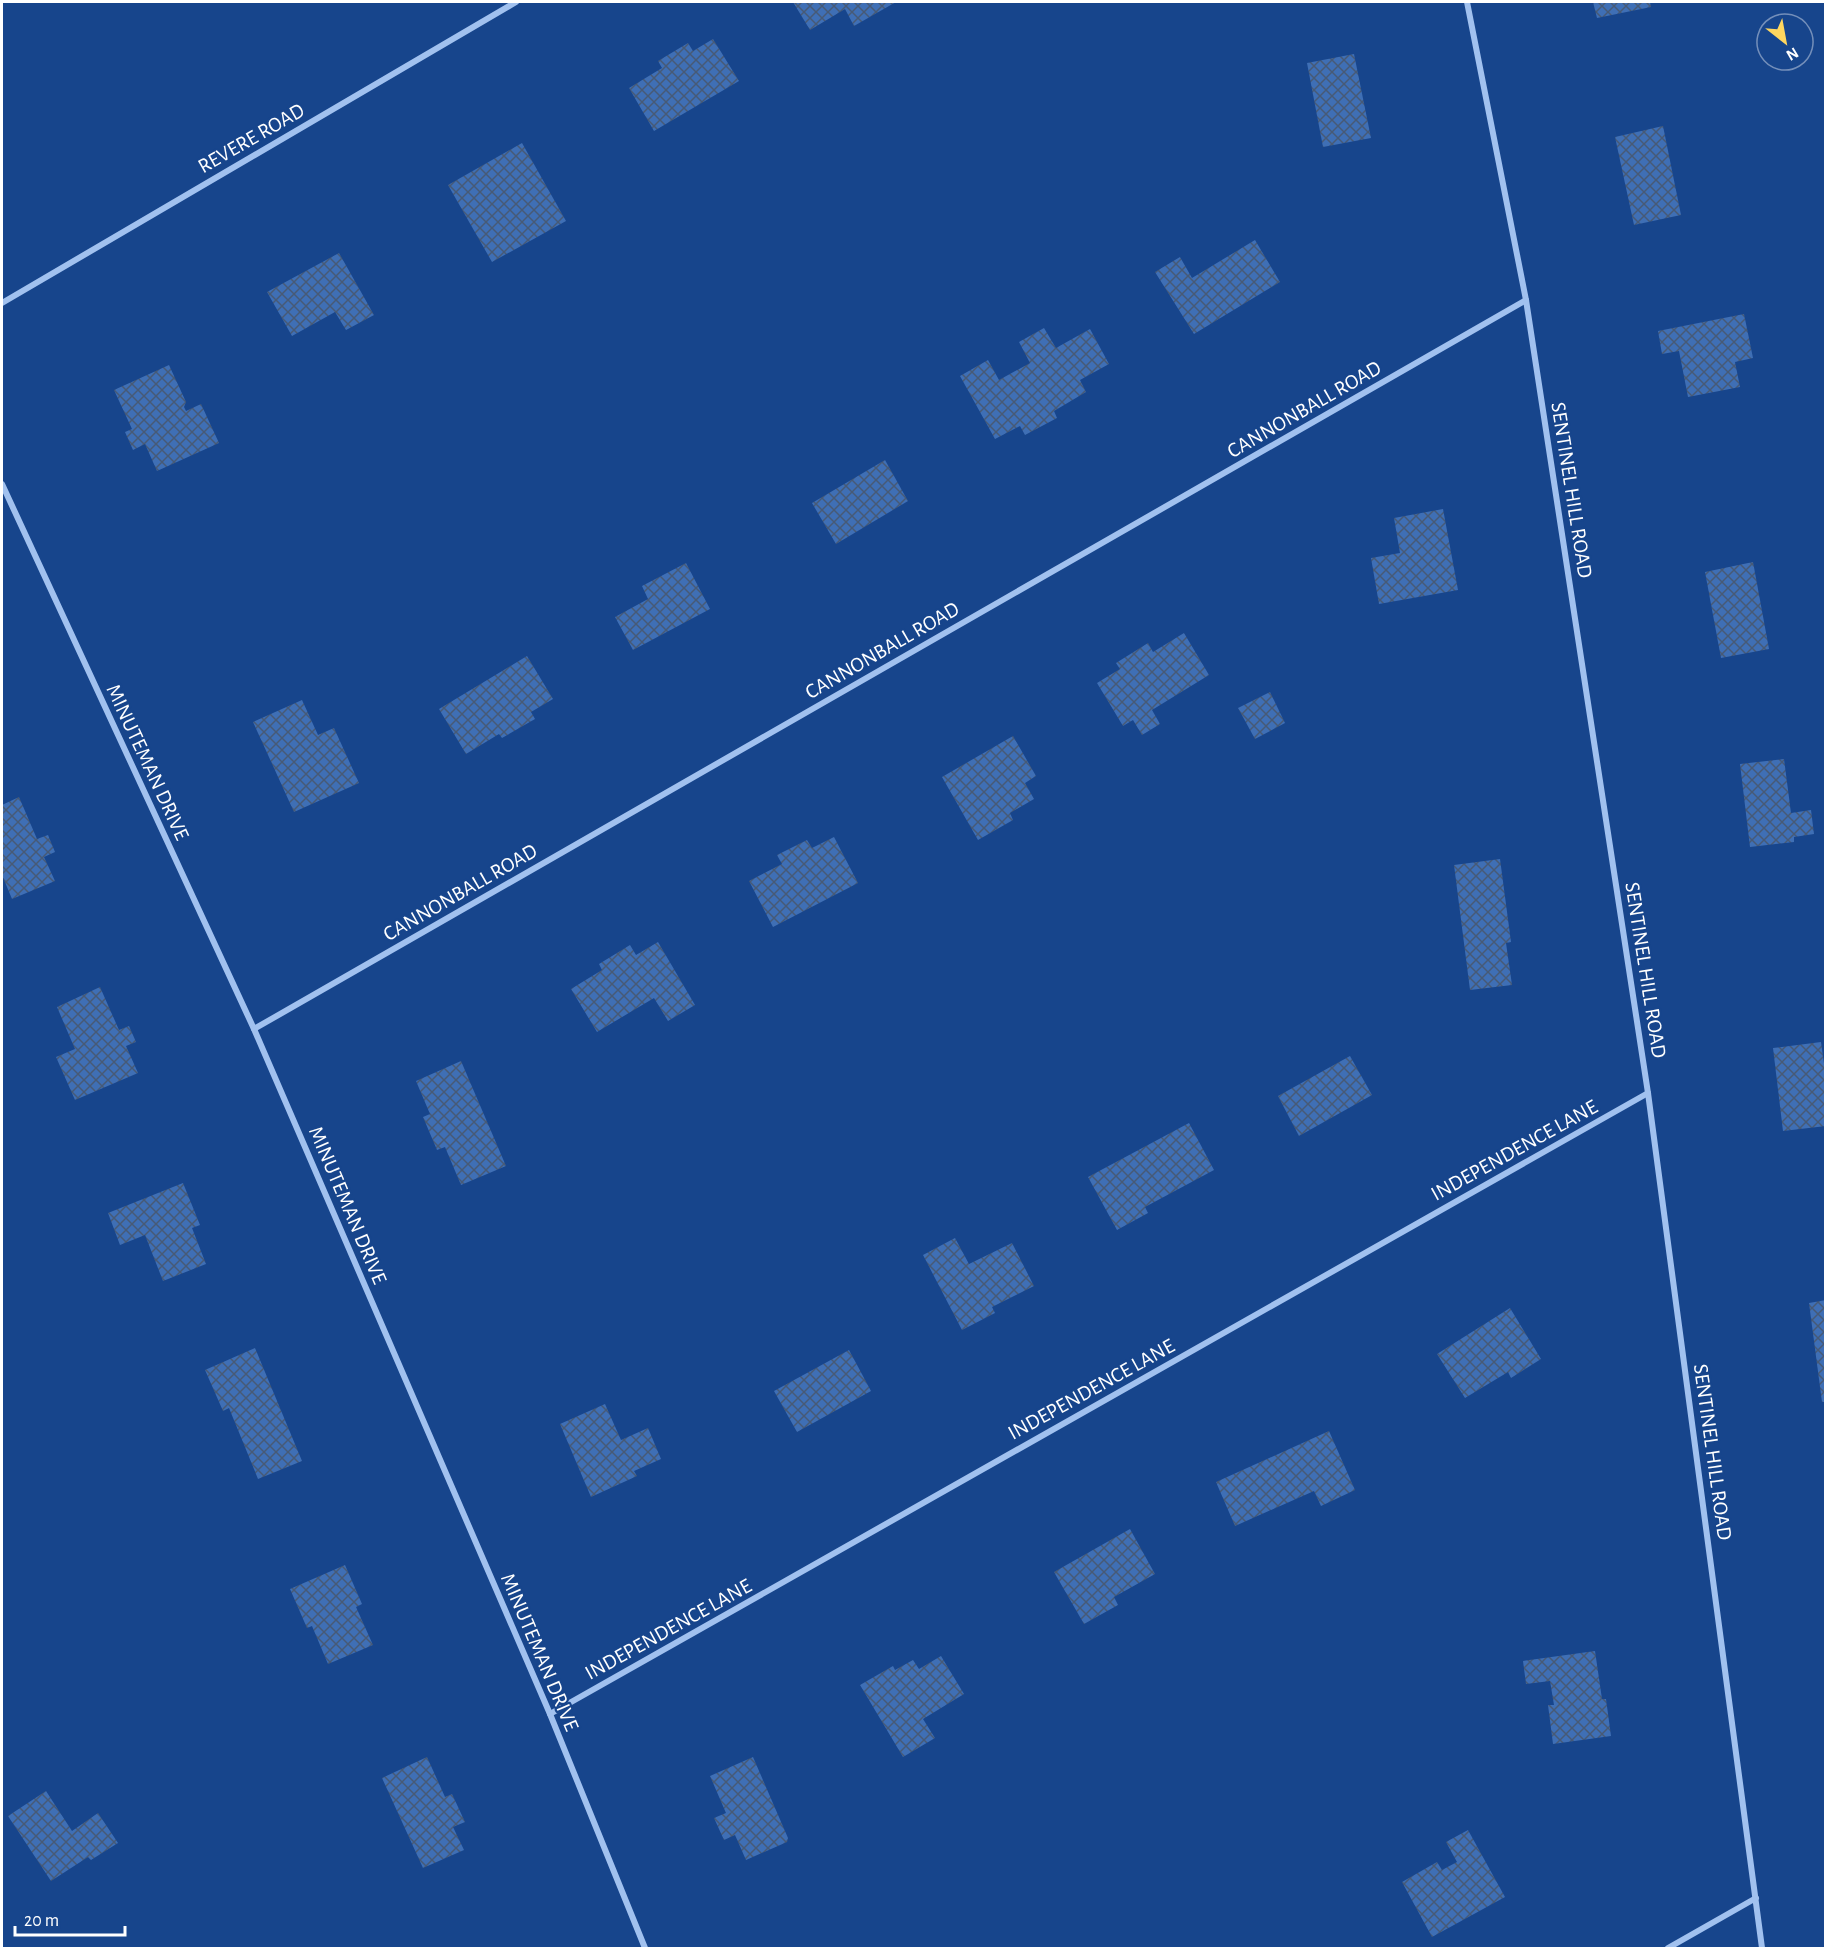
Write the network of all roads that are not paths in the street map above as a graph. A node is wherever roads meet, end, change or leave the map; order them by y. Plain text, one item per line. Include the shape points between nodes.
1 (516, 2) edge
2 (1467, 2) edge
3 (1526, 300) junction
4 (2, 303) edge
5 (2, 484) edge
6 (254, 1029) junction
7 (1648, 1093) junction
8 (550, 1714) junction
9 (1756, 1898) junction
10 (645, 1948) edge
11 (1668, 1948) edge
12 (1762, 1948) edge

1 - 4 street, REVERE ROAD
2 - 3 street, SENTINEL HILL ROAD
3 - 6 street, CANNONBALL ROAD
3 - 7 street, SENTINEL HILL ROAD
5 - 6 street, MINUTEMAN DRIVE
6 - 8 street, MINUTEMAN DRIVE
7 - 8 street, INDEPENDENCE LANE
7 - 9 street, SENTINEL HILL ROAD
8 - 10 street, MINUTEMAN DRIVE
9 - 11 street
9 - 12 street, SENTINEL HILL ROAD

